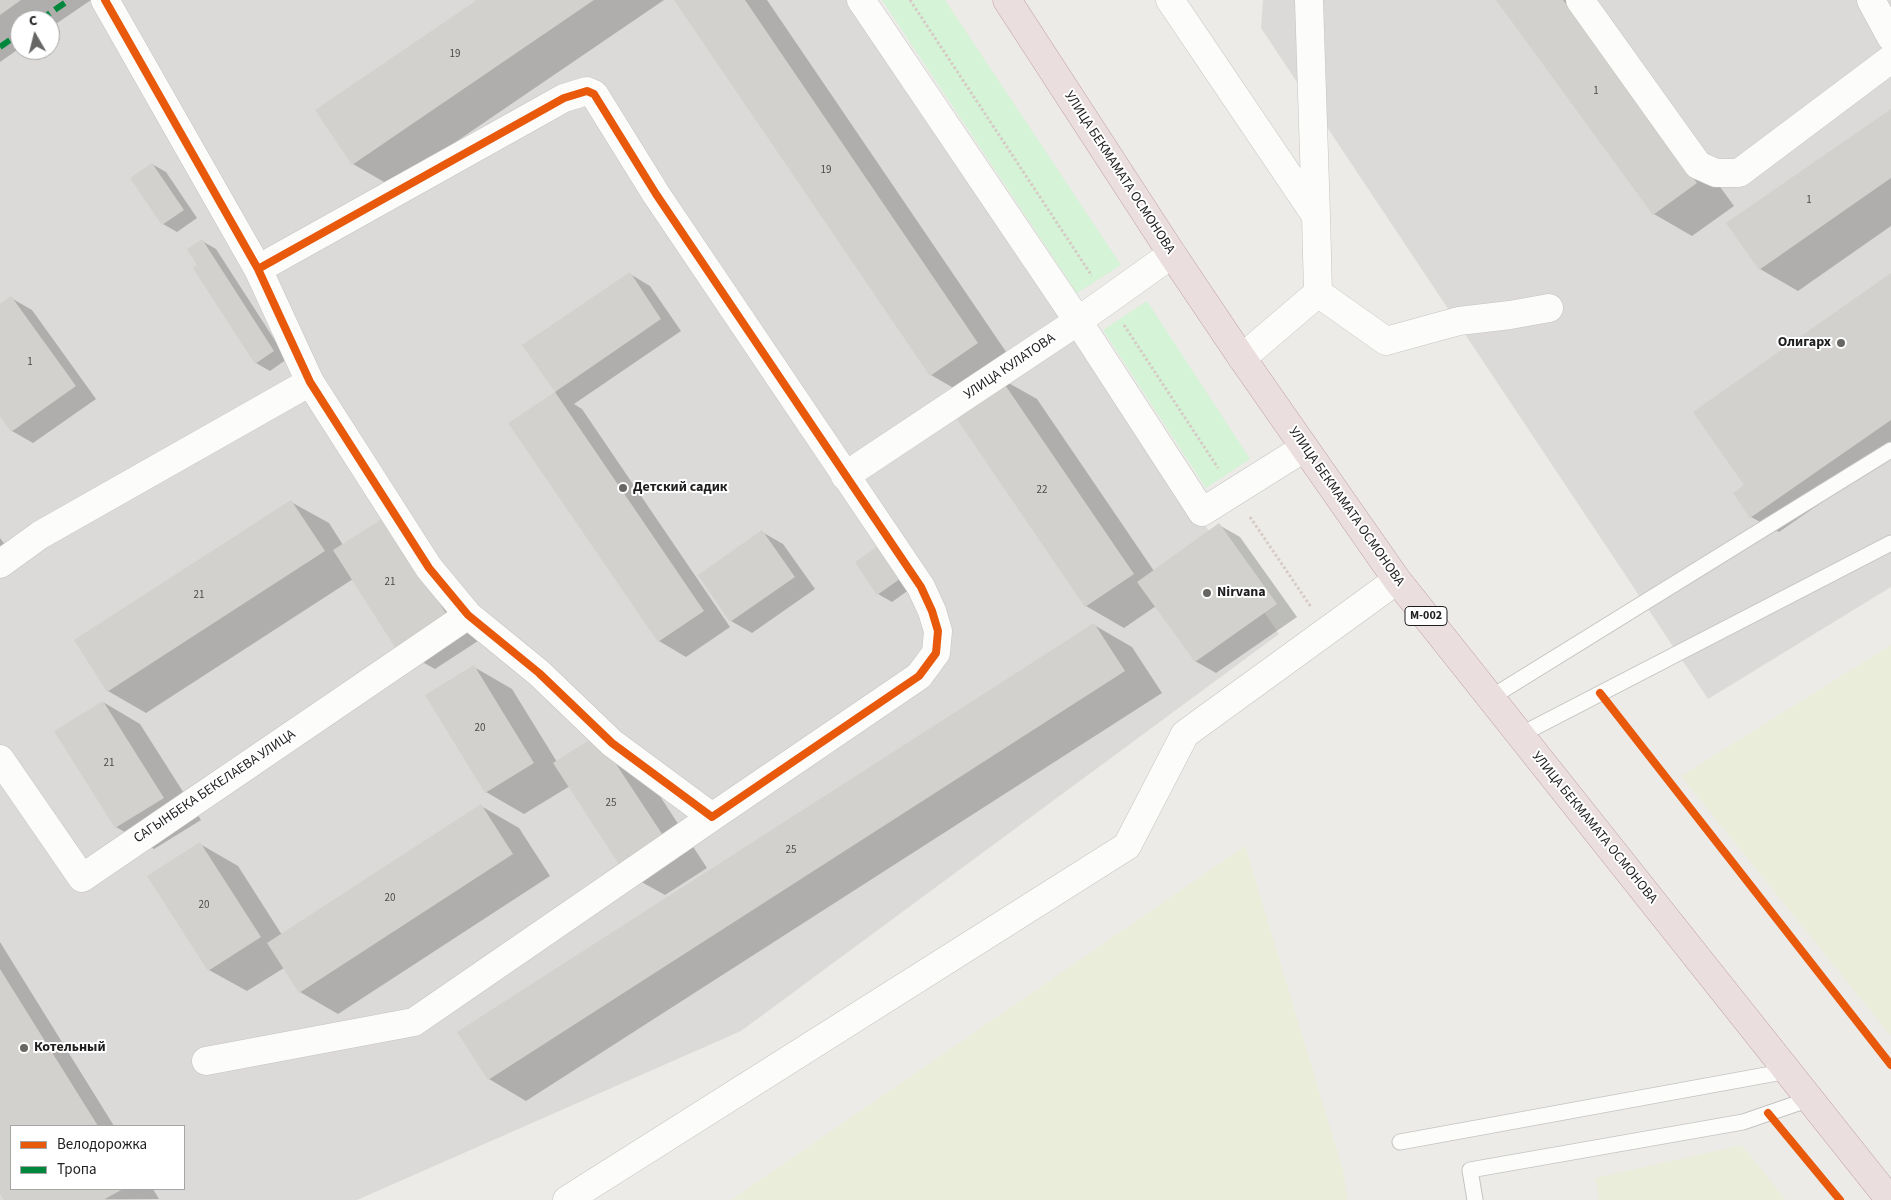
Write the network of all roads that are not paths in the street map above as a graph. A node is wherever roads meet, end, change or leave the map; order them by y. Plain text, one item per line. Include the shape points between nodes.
1 (105, 0) edge
2 (861, 0) edge
3 (1007, 0) edge
4 (1170, 0) edge
5 (1309, 0) edge
6 (1580, 0) edge
7 (1871, 0) edge
8 (1891, 37) edge
9 (1891, 59) edge
10 (1316, 216) junction
11 (1172, 254) junction
12 (258, 269) junction
13 (1318, 293) junction
14 (1550, 308) dead end
15 (1078, 321) junction
16 (1242, 358) junction
17 (310, 382) junction
18 (1304, 448) junction
19 (1891, 450) edge
20 (845, 476) junction
21 (1891, 543) edge
22 (0, 564) edge
23 (1397, 580) junction
24 (468, 615) junction
25 (1490, 698) junction
26 (1520, 735) junction
27 (0, 759) edge
28 (712, 817) junction
29 (206, 1061) dead end
30 (1788, 1071) junction
31 (1810, 1099) junction
32 (1400, 1142) dead end
33 (567, 1200) edge
34 (1475, 1200) edge
35 (1890, 1200) edge

1 - 12 street
2 - 15 street
3 - 11 highway, УЛИЦА БЕКМАМАТА ОСМОНОВА / M-002
4 - 10 street
5 - 10 street
6 - 9 street via 1698,165 1716,174 1739,173
7 - 8 street
10 - 13 street
11 - 15 street, УЛИЦА КУЛАТОВА
11 - 16 highway, УЛИЦА БЕКМАМАТА ОСМОНОВА / M-002
12 - 17 street
12 - 20 street via 564,98 587,91 594,94 656,194
13 - 14 street via 1386,341 1459,322
13 - 16 street
15 - 18 street via 1202,512
15 - 20 street, УЛИЦА КУЛАТОВА
16 - 18 highway, УЛИЦА БЕКМАМАТА ОСМОНОВА / M-002
17 - 22 street via 40,535
17 - 24 street via 429,568
18 - 23 highway, УЛИЦА БЕКМАМАТА ОСМОНОВА / M-002
19 - 25 lane
20 - 28 street via 921,587 938,631 936,653 920,676
21 - 26 lane
23 - 25 highway, УЛИЦА БЕКМАМАТА ОСМОНОВА / M-002
23 - 33 street via 1184,734 1127,846
24 - 27 street, САГЫНБЕКА БЕКЕЛАЕВА УЛИЦА via 82,878
24 - 28 street via 539,673 612,743
25 - 26 highway, УЛИЦА БЕКМАМАТА ОСМОНОВА / M-002
26 - 30 highway, УЛИЦА БЕКМАМАТА ОСМОНОВА / M-002
28 - 29 street via 414,1022
30 - 31 highway, УЛИЦА БЕКМАМАТА ОСМОНОВА / M-002
30 - 32 lane
31 - 34 lane via 1743,1122 1470,1170
31 - 35 highway, УЛИЦА БЕКМАМАТА ОСМОНОВА / M-002

